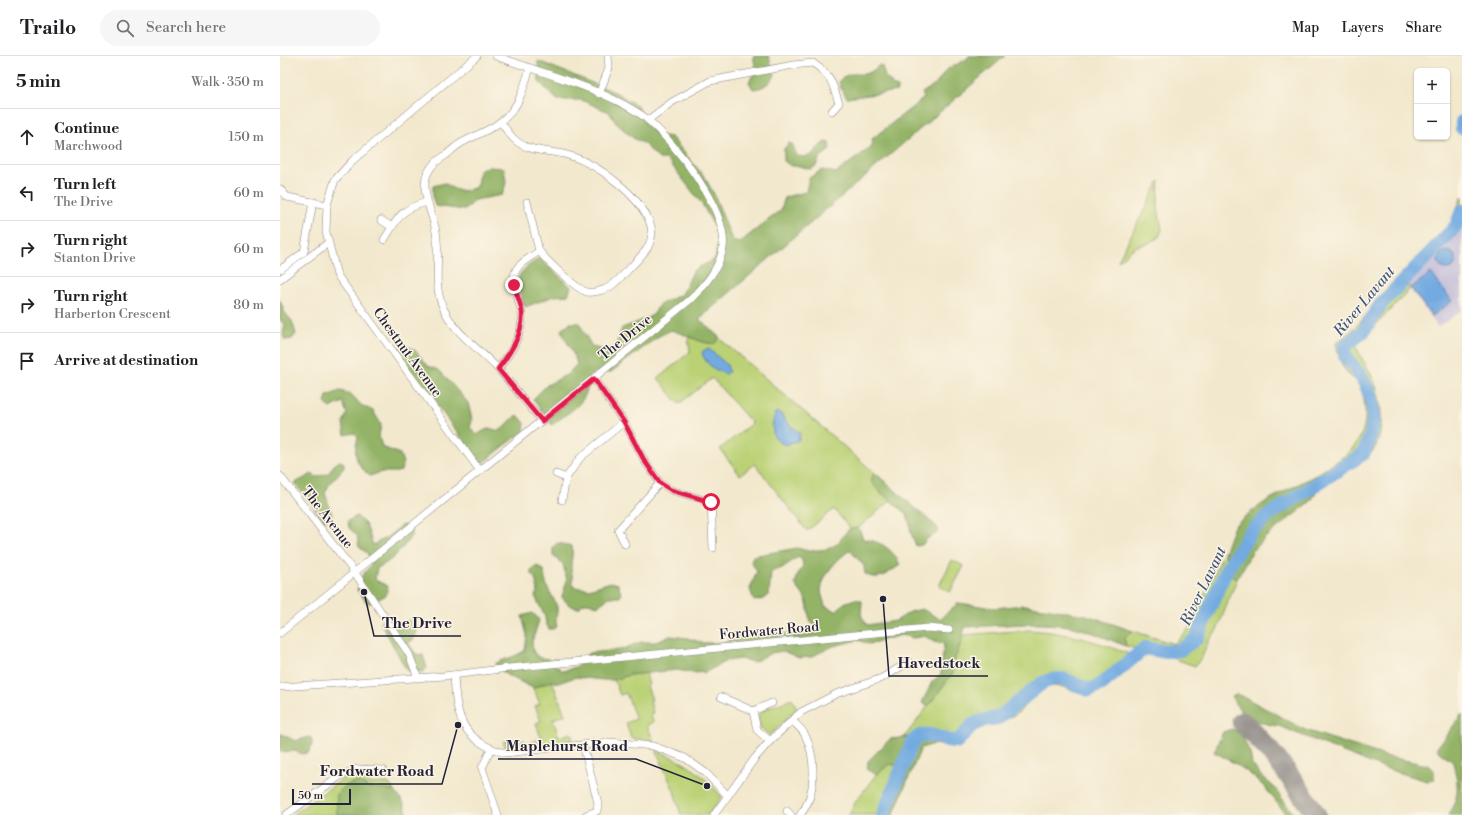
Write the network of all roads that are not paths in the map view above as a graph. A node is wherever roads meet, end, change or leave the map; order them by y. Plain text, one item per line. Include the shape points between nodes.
1 (477, 56) edge
2 (496, 56) edge
3 (608, 56) edge
4 (530, 68) junction
5 (599, 94) junction
6 (832, 112) dead end
7 (648, 120) junction
8 (501, 122) junction
9 (280, 189) edge
10 (313, 202) junction
11 (427, 202) junction
12 (527, 202) dead end
13 (327, 205) junction
14 (381, 220) dead end
15 (392, 227) junction
16 (384, 240) dead end
17 (328, 243) junction
18 (539, 251) junction
19 (282, 272) edge
20 (498, 369) junction
21 (594, 379) junction
22 (542, 421) junction
23 (624, 422) junction
24 (480, 471) junction
25 (556, 474) dead end
26 (280, 476) edge
27 (566, 478) junction
28 (660, 483) junction
29 (562, 500) dead end
30 (625, 544) dead end
31 (713, 548) dead end
32 (355, 573) junction
33 (949, 630) dead end
34 (280, 633) edge
35 (909, 662) dead end
36 (454, 675) junction
37 (418, 678) junction
38 (280, 687) edge
39 (722, 697) dead end
40 (772, 703) dead end
41 (753, 711) junction
42 (792, 720) junction
43 (770, 742) junction
44 (583, 746) junction
45 (491, 749) junction
46 (383, 770) dead end
47 (728, 796) junction
48 (286, 815) edge
49 (498, 815) edge
50 (586, 815) edge
51 (714, 815) edge
52 (800, 815) edge

1 - 13 street, Chestnut Avenue via 352,161 335,180
2 - 4 street, The Drive
3 - 5 street via 609,68
4 - 5 street, The Drive
4 - 8 street via 518,102
5 - 7 street, The Drive via 623,104
6 - 7 street via 839,103 831,78 813,63 710,82 672,102
7 - 21 street, The Drive via 668,140 696,176 713,206 723,234 723,249 714,273 691,299
8 - 11 street via 464,142 430,169 425,182
8 - 18 street via 514,140 529,148 571,156 590,163 611,177 627,192 650,223 652,235 648,247 611,286 600,291 588,292 575,284
9 - 10 street via 287,197
10 - 13 street
10 - 19 street via 304,252
11 - 15 street via 412,206 401,213
11 - 20 street via 438,247 437,286 442,305 467,341
12 - 18 street
13 - 17 street, Chestnut Avenue
14 - 15 street
15 - 16 street
17 - 19 street
17 - 24 street, Chestnut Avenue via 337,276
18 - 20 street via 519,266 514,275 522,322 514,348
20 - 22 street
21 - 22 street, The Drive
21 - 23 street
22 - 24 street, The Drive
23 - 27 street via 580,458
23 - 28 street via 644,460
24 - 32 street, The Drive
25 - 27 street
26 - 32 street, The Avenue
27 - 29 street
28 - 30 street via 618,530
28 - 31 street via 671,490 711,502
32 - 34 street, The Drive
32 - 37 street, The Avenue via 409,654
33 - 36 street, Fordwater Road via 928,628
35 - 42 street via 882,678 836,694
36 - 37 street, Fordwater Road
36 - 45 street via 456,705 461,723 470,736
37 - 38 street, Fordwater Road
39 - 41 street
40 - 41 street
41 - 43 street via 757,730
42 - 43 street
42 - 52 street via 804,734 811,753 813,777 810,795
43 - 47 street via 755,758
44 - 45 street via 505,753
44 - 47 street via 610,742 653,746 685,758 706,773
44 - 50 street via 598,803 597,811
45 - 49 street via 482,768
46 - 48 street via 357,769 340,776
47 - 51 street

